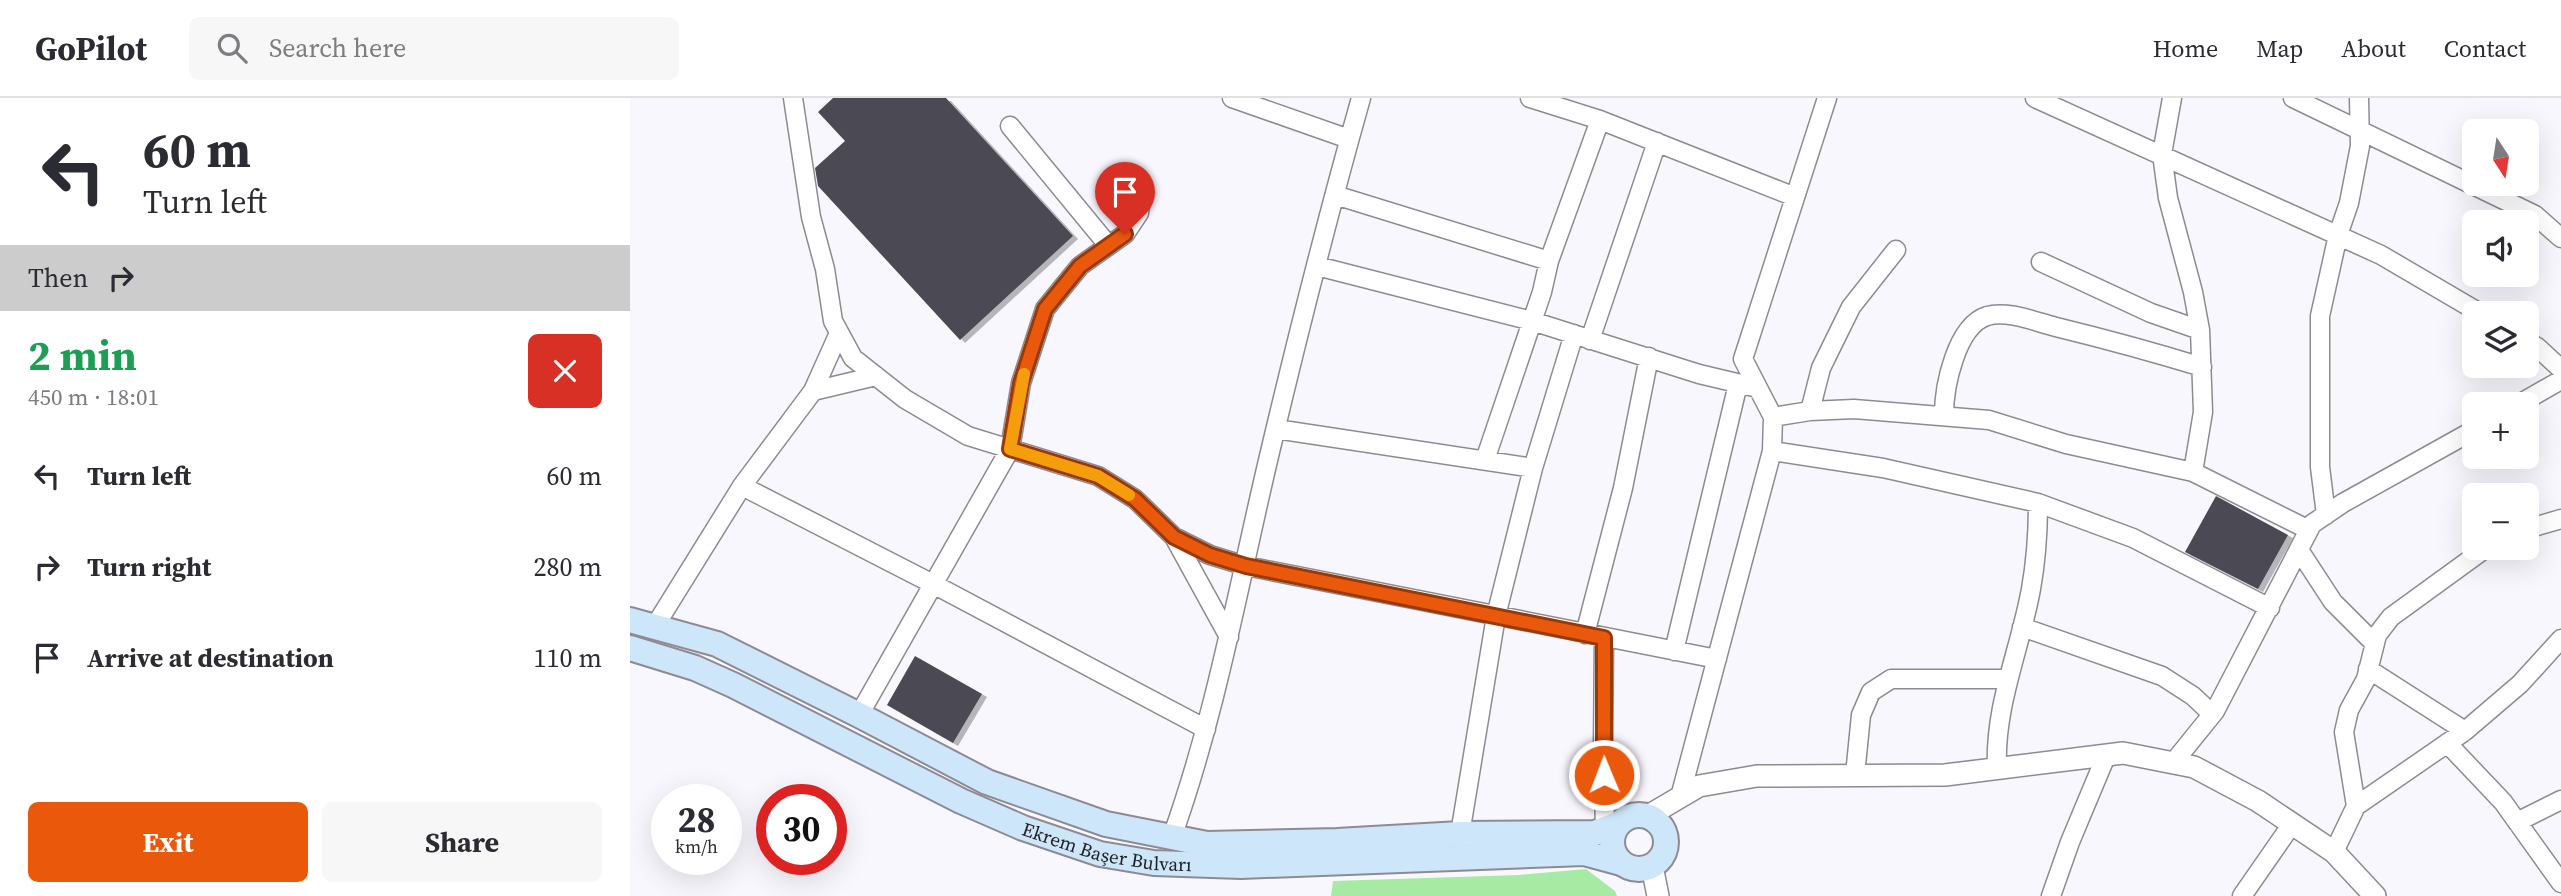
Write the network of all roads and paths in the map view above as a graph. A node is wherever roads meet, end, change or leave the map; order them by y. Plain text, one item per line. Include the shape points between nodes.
1 (793, 98) edge
2 (1232, 98) edge
3 (1361, 98) edge
4 (1530, 98) edge
5 (1827, 98) edge
6 (2035, 98) edge
7 (2172, 98) edge
8 (2293, 98) edge
9 (2359, 98) edge
10 (1600, 120) junction
11 (1010, 126) dead end
12 (2360, 129) junction
13 (1349, 139) junction
14 (1657, 142) junction
15 (2162, 154) junction
16 (1137, 177) dead end
17 (1335, 195) junction
18 (1795, 197) junction
19 (2338, 235) junction
20 (2561, 238) edge
21 (1108, 245) junction
22 (1896, 250) dead end
23 (1549, 261) junction
24 (2041, 262) dead end
25 (1317, 265) junction
26 (2462, 302) edge
27 (1532, 321) junction
28 (2200, 330) junction
29 (839, 333) junction
30 (1582, 337) junction
31 (2539, 348) edge
32 (1649, 357) junction
33 (2202, 367) junction
34 (2561, 369) edge
35 (876, 376) junction
36 (2561, 380) edge
37 (1738, 384) junction
38 (1758, 388) junction
39 (813, 391) junction
40 (2539, 393) edge
41 (1810, 411) junction
42 (1944, 415) junction
43 (1773, 417) junction
44 (1276, 429) junction
45 (2462, 437) edge
46 (1010, 449) junction
47 (1772, 451) junction
48 (1485, 460) junction
49 (1533, 468) junction
50 (2193, 472) junction
51 (741, 486) junction
52 (2038, 503) junction
53 (2326, 515) junction
54 (2561, 519) edge
55 (2539, 525) edge
56 (2309, 530) junction
57 (1174, 537) junction
58 (2299, 550) junction
59 (2469, 560) edge
60 (1246, 566) junction
61 (933, 584) junction
62 (2270, 608) junction
63 (1496, 616) junction
64 (630, 620) edge
65 (655, 626) junction
66 (2022, 627) junction
67 (1585, 634) junction
68 (1230, 637) junction
69 (1604, 638) junction
70 (2375, 644) junction
71 (630, 648) edge
72 (2558, 649) edge
73 (1674, 651) junction
74 (1717, 659) junction
75 (2368, 669) junction
76 (2008, 679) junction
77 (2213, 714) junction
78 (859, 715) junction
79 (1206, 729) junction
80 (2465, 731) junction
81 (2447, 743) junction
82 (2106, 755) junction
83 (2173, 763) junction
84 (1997, 769) junction
85 (1855, 775) junction
86 (1680, 797) junction
87 (2561, 800) edge
88 (2356, 806) junction
89 (1648, 816) junction
90 (2516, 822) junction
91 (2292, 824) junction
92 (1612, 827) junction
93 (1460, 834) junction
94 (1172, 837) junction
95 (2334, 852) junction
96 (1621, 863) junction
97 (1652, 866) junction
98 (2561, 883) edge
99 (1658, 896) edge
100 (2051, 896) edge
101 (2242, 896) edge
102 (2374, 896) edge

1 - 29 street via 811,217
2 - 13 street
3 - 13 street
4 - 10 street
5 - 18 street
6 - 15 street
7 - 15 street
8 - 12 street
9 - 12 street
10 - 14 street
10 - 23 street
11 - 21 street
12 - 19 street via 2349,203
12 - 20 street via 2535,215
13 - 17 street
14 - 18 street
14 - 30 street
15 - 19 street
15 - 28 street
16 - 21 street via 1142,189 1139,213 1125,234
17 - 23 street
17 - 25 street
18 - 38 street via 1743,359
19 - 26 street
19 - 53 street via 2320,316 2320,467
21 - 46 street via 1080,266 1045,309 1021,383
22 - 41 street via 1851,307 1821,368
23 - 27 street
24 - 28 street via 2151,313
25 - 27 street
25 - 44 street
27 - 30 street
27 - 48 street
28 - 33 street
29 - 35 street via 853,358
29 - 39 street
30 - 32 street
30 - 49 street
31 - 34 street
32 - 37 street
32 - 67 street via 1623,488
33 - 42 street via 2001,314 1971,326 1944,390
33 - 50 street via 2203,412
35 - 39 street
35 - 46 street via 968,436
36 - 40 street
37 - 38 street
37 - 73 street
38 - 43 street
39 - 51 street
41 - 42 street
41 - 43 street
42 - 50 street via 1989,419 2066,444
43 - 47 street
44 - 48 street
44 - 60 street
45 - 53 street
46 - 57 street via 1098,476 1135,499
46 - 61 street
47 - 52 street via 1883,468
47 - 74 street
48 - 49 street
49 - 63 street
50 - 56 street
51 - 61 street
51 - 65 street
52 - 62 street via 2133,538
52 - 66 street via 2038,536
53 - 56 street
54 - 55 street
56 - 58 street
57 - 60 street
57 - 68 street
58 - 62 street
58 - 70 street via 2333,602
59 - 70 street via 2391,617
60 - 63 street
60 - 68 street
61 - 78 street
61 - 79 street
62 - 77 street
63 - 67 street
63 - 93 street
64 - 65 main road, Ekrem Başer Bulvarı
65 - 78 main road, Ekrem Başer Bulvarı via 717,644
66 - 76 street
66 - 77 street via 2162,676
67 - 69 street
68 - 79 street
69 - 73 street
69 - 92 street via 1603,747
70 - 75 street
71 - 96 main road, Ekrem Başer Bulvarı via 695,668 961,801 1100,854 1154,863 1241,866 1584,853
72 - 80 street
73 - 74 street
74 - 86 street
75 - 80 street
75 - 88 street via 2344,732
76 - 84 street via 1998,720
76 - 85 street via 1891,678 1871,692 1861,715
77 - 83 street
78 - 94 main road, Ekrem Başer Bulvarı via 987,782 1106,824
79 - 94 street
80 - 81 street
81 - 88 street
81 - 90 street
82 - 83 street via 2123,753
82 - 84 street
82 - 100 street
83 - 91 street via 2194,767
84 - 85 street via 1945,775
85 - 86 street via 1757,776 1699,786
86 - 89 street
87 - 90 street
88 - 95 street
89 - 92 main road via 1627,818
89 - 97 main road via 1664,830 1666,840 1660,860
90 - 98 street
91 - 95 street
91 - 101 street
92 - 93 main road, Ekrem Başer Bulvarı via 1595,833
92 - 96 main road via 1612,844
93 - 94 main road, Ekrem Başer Bulvarı via 1207,844
95 - 102 street
96 - 97 main road via 1641,870
97 - 99 street

